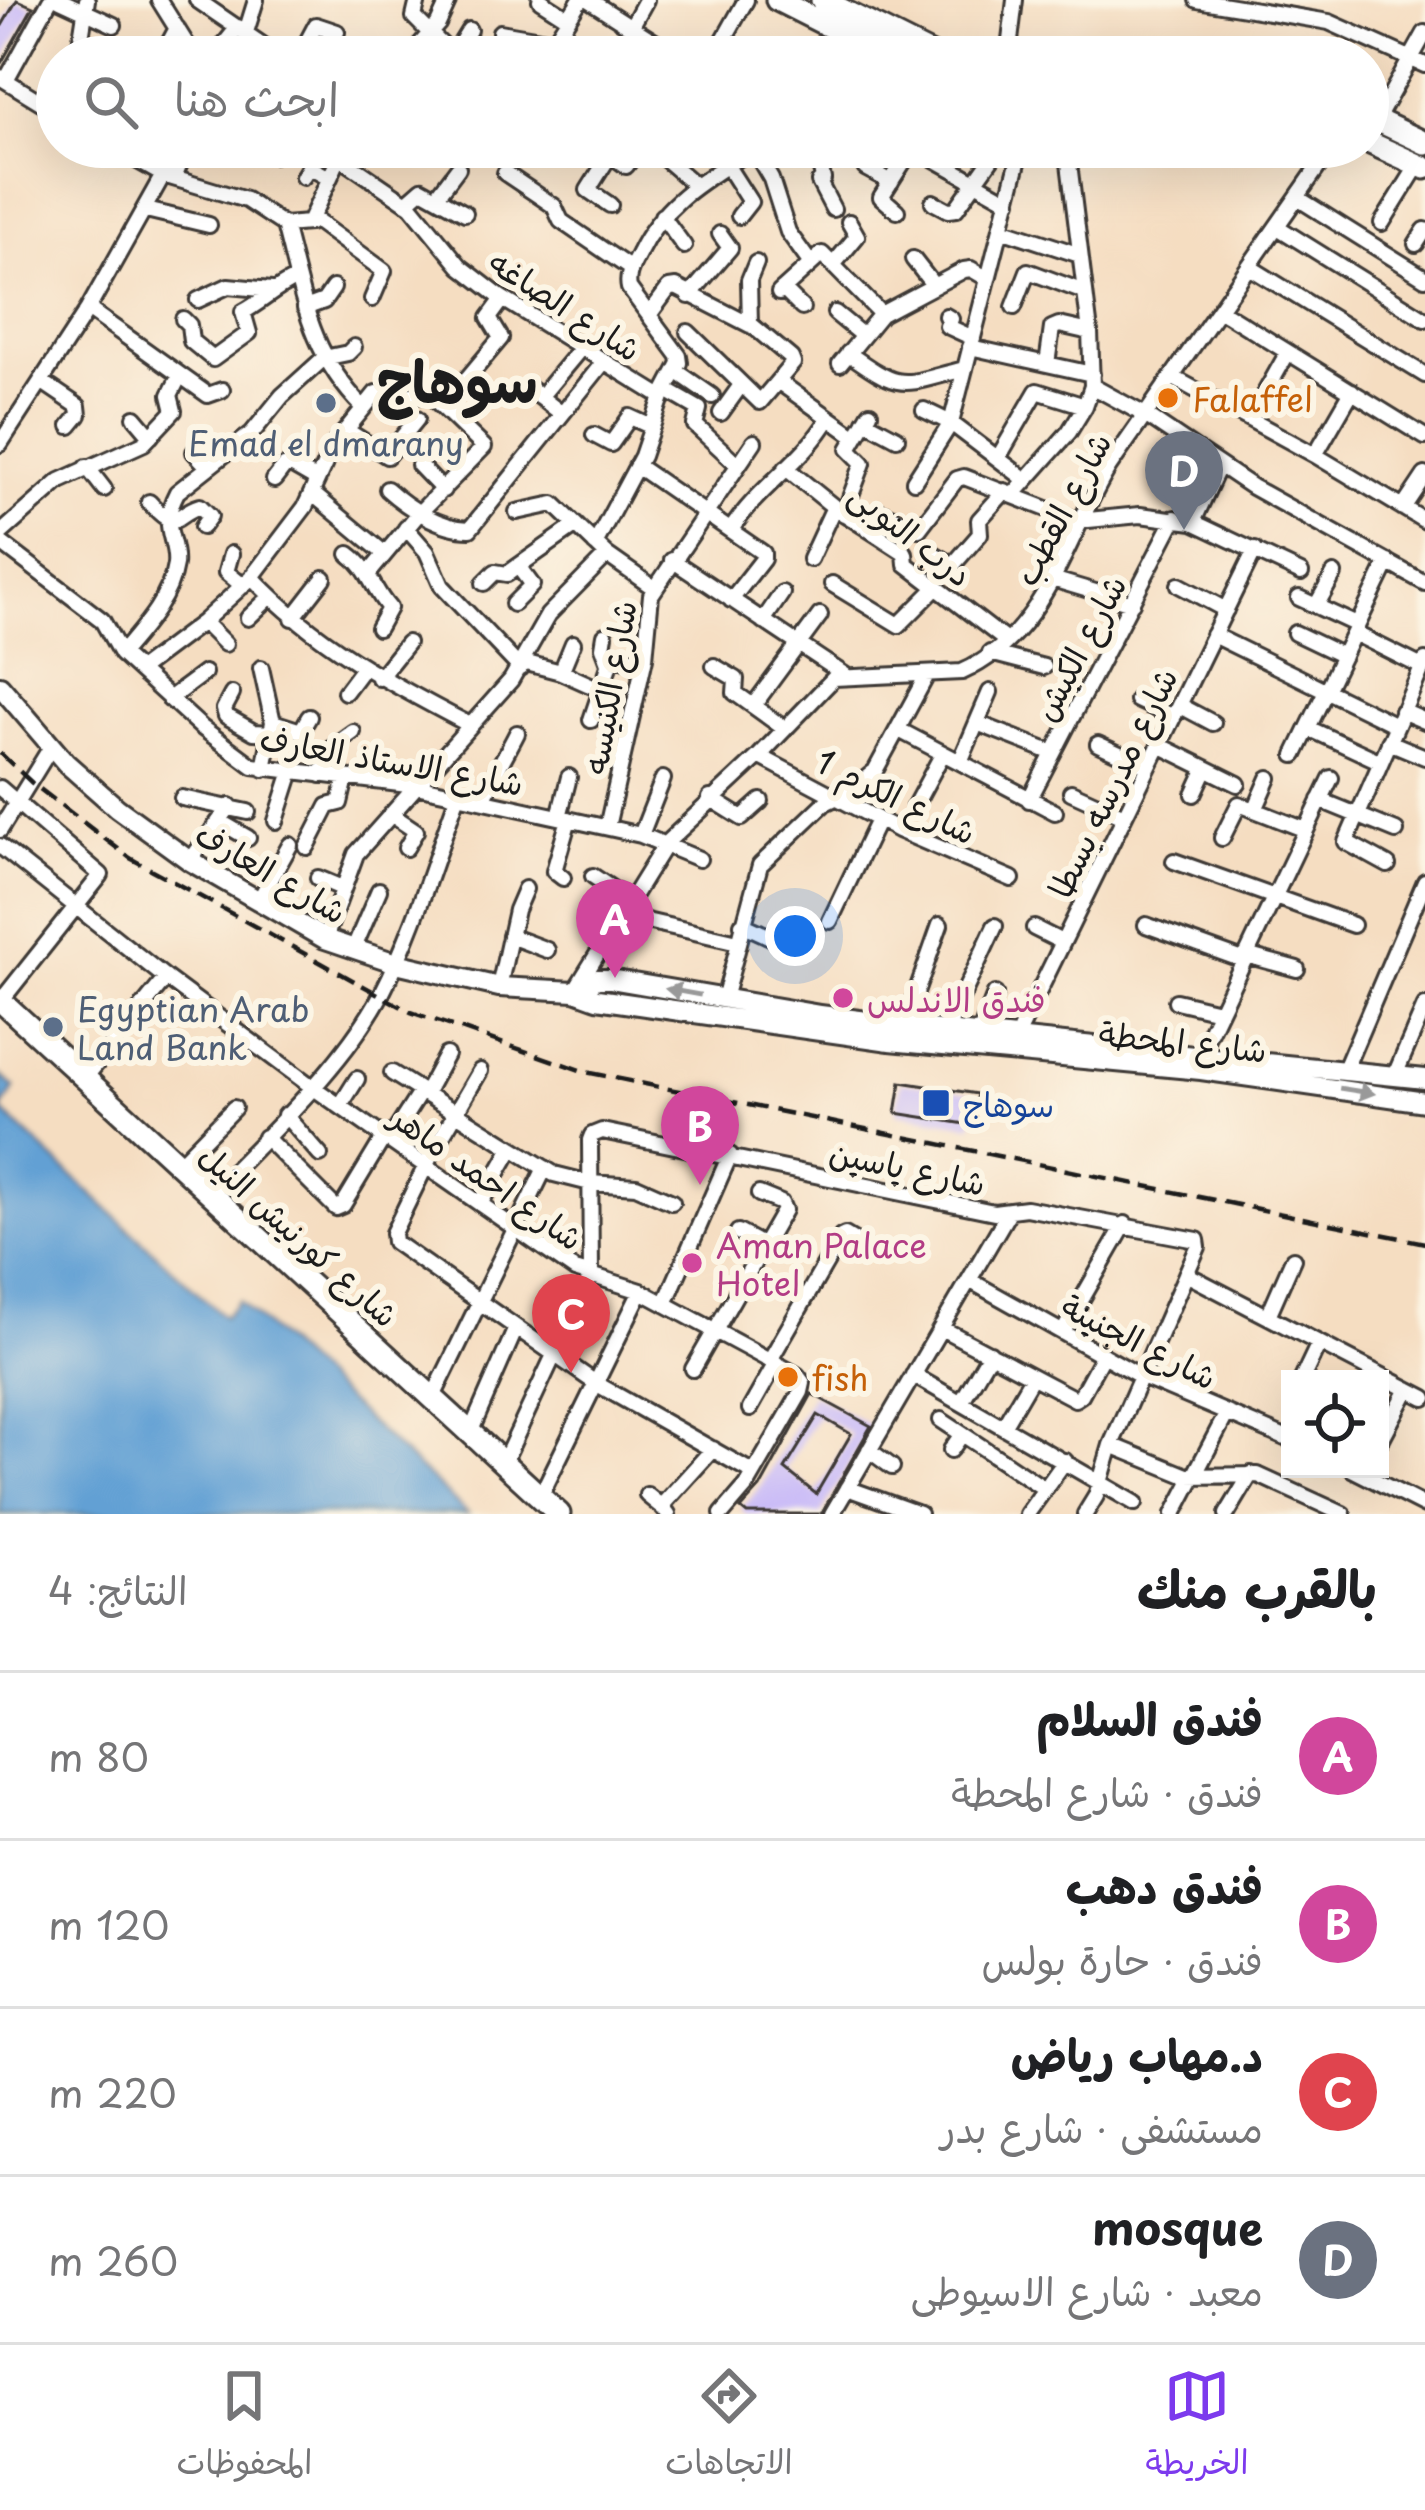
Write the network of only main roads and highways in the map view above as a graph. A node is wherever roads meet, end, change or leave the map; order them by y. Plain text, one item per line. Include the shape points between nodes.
1 (777, 0) edge
2 (823, 0) edge
3 (846, 36) edge
4 (894, 36) edge
5 (1389, 132) edge
6 (1389, 148) edge
7 (1423, 159) edge
8 (0, 1000) edge
9 (0, 1018) edge
10 (540, 1506) edge
11 (559, 1514) edge

1 - 3 main road
2 - 4 main road
5 - 7 main road
6 - 7 main road
8 - 10 main road, شارع كورنيش النيل
9 - 10 main road, شارع كورنيش النيل
10 - 11 main road, شارع كورنيش النيل

